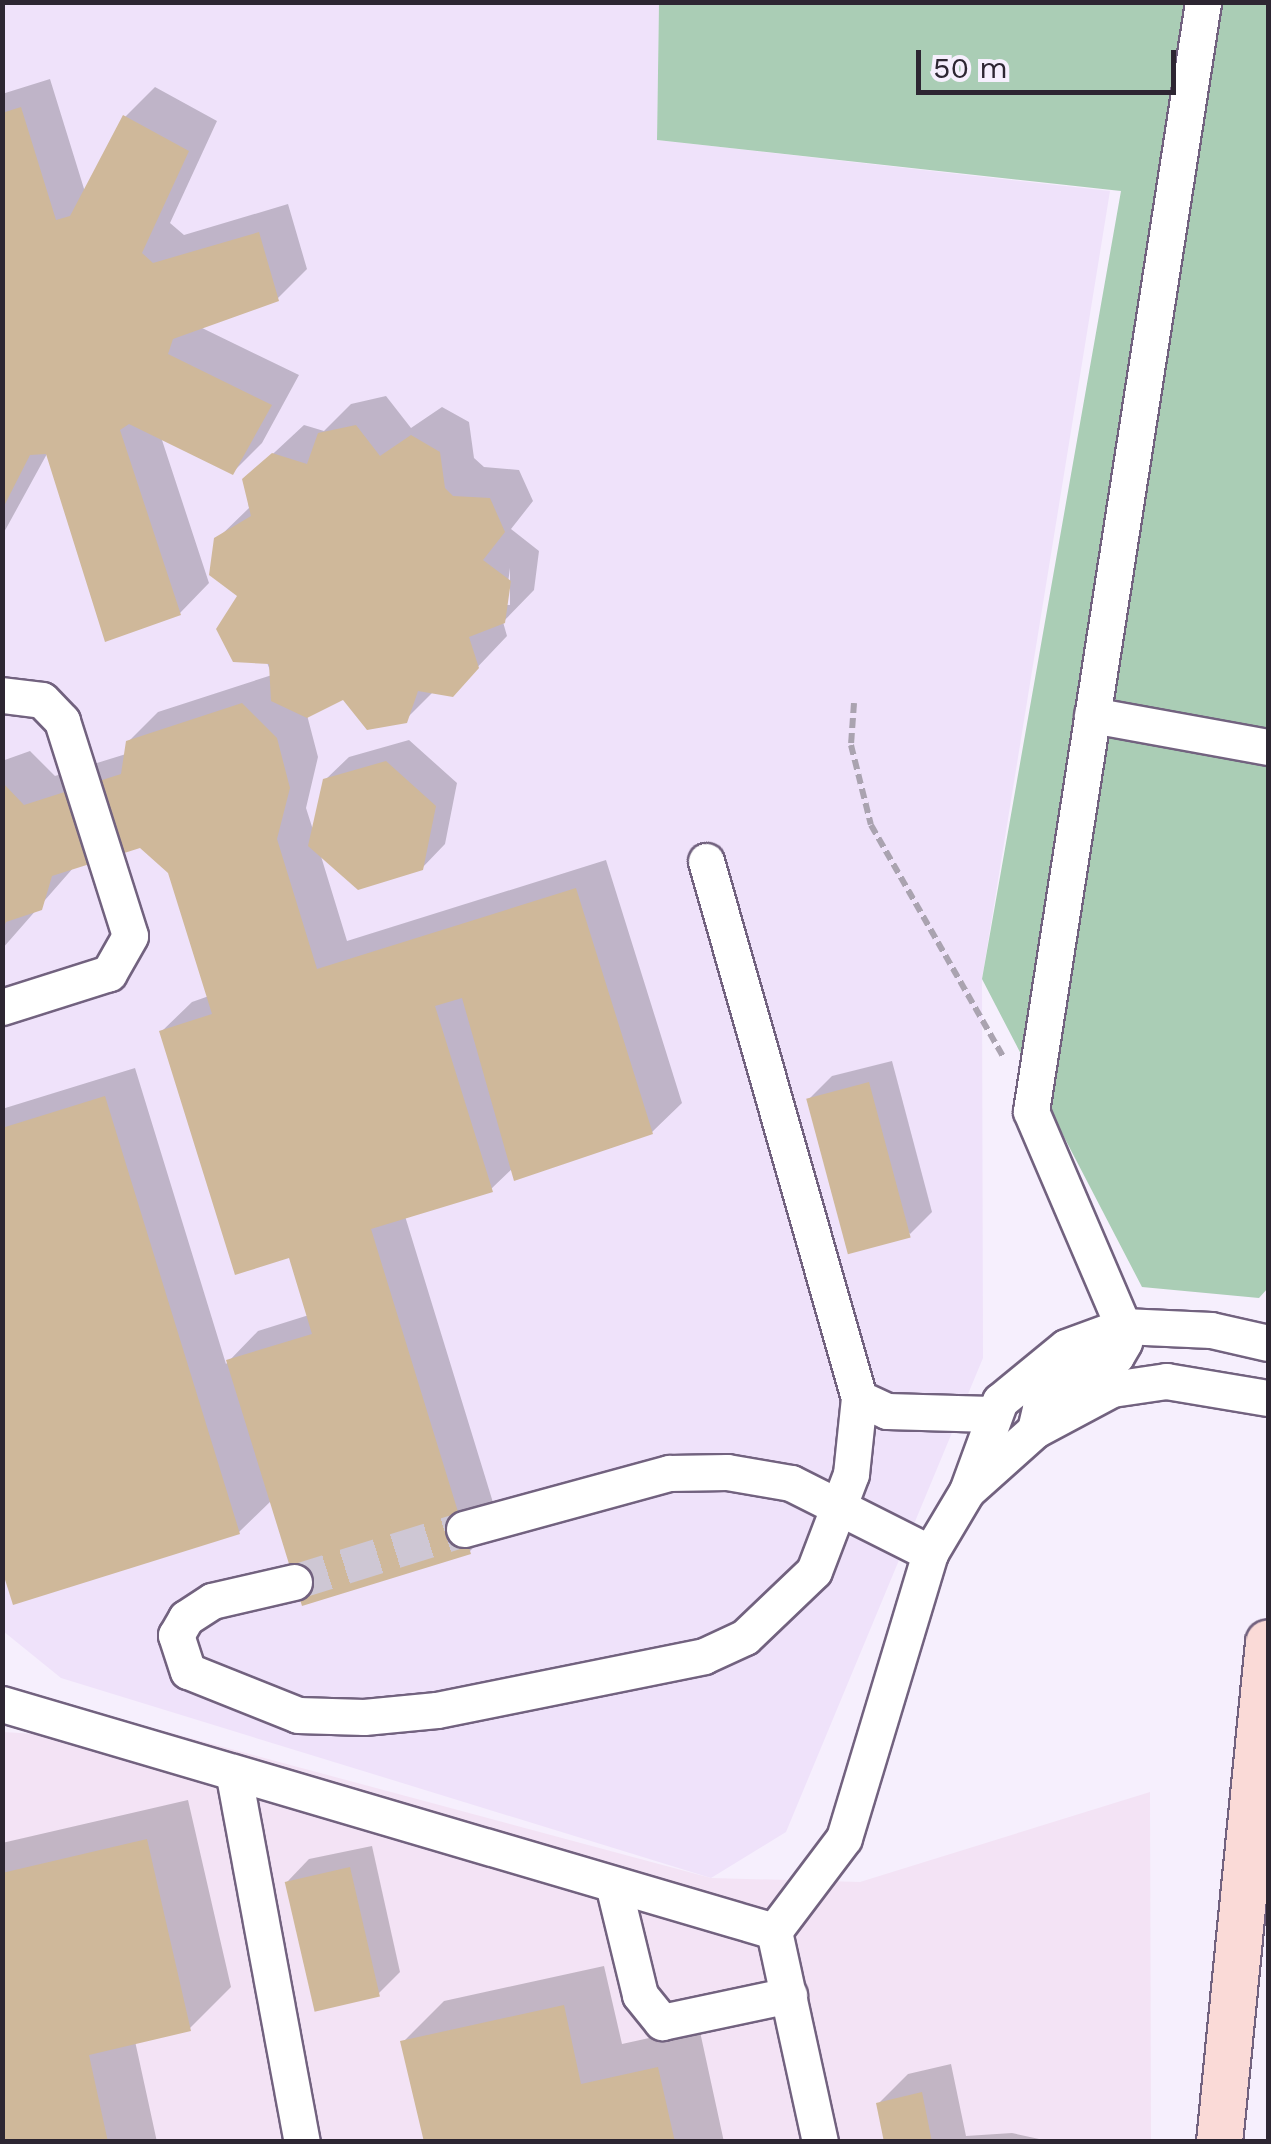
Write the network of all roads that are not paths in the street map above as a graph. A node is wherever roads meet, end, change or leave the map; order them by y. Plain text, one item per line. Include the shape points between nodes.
1 (1203, 2) edge
2 (2, 695) edge
3 (1092, 715) junction
4 (1268, 747) edge
5 (706, 861) dead end
6 (2, 1007) edge
7 (1123, 1326) junction
8 (1268, 1343) edge
9 (859, 1398) junction
10 (1268, 1398) edge
11 (991, 1414) junction
12 (1035, 1430) junction
13 (967, 1491) junction
14 (839, 1506) junction
15 (464, 1529) tunnel mouth
16 (930, 1553) junction
17 (294, 1582) tunnel mouth
18 (1268, 1642) edge
19 (2, 1704) edge
20 (234, 1776) junction
21 (614, 1888) junction
22 (774, 1931) junction
23 (789, 1995) junction
24 (302, 2142) edge
25 (820, 2142) edge
26 (1219, 2142) edge

1 - 3 street
2 - 6 street via 42,700 62,722 130,936 109,973
3 - 4 street
3 - 7 street via 1031,1110
5 - 9 street
7 - 8 street via 1211,1330
7 - 11 street via 1053,1356 1026,1374
7 - 12 street via 1116,1356 1058,1383 1040,1408
9 - 11 street via 888,1411
9 - 14 street via 851,1474
10 - 12 street via 1166,1381 1112,1389
11 - 13 street
12 - 13 street
13 - 16 street
14 - 15 street via 791,1483 727,1472 669,1473
14 - 16 street
14 - 17 street via 814,1571 745,1636 704,1656 437,1710 298,1715 188,1671 176,1635 186,1618 212,1602
16 - 22 street via 844,1838
18 - 26 main road
19 - 20 street
20 - 21 street
20 - 24 street
21 - 22 street
21 - 23 street via 640,1995 662,2022
22 - 23 street
23 - 25 street

